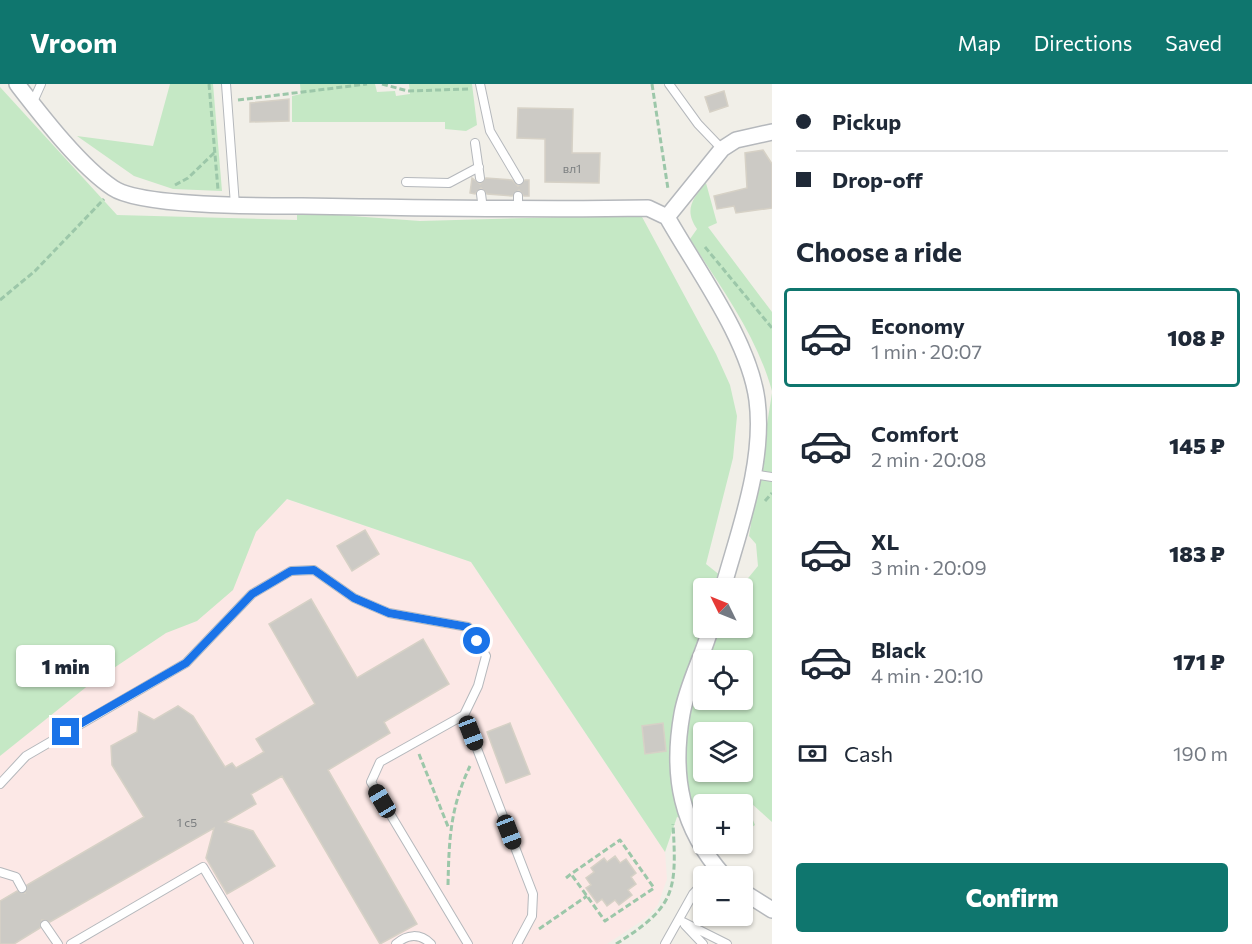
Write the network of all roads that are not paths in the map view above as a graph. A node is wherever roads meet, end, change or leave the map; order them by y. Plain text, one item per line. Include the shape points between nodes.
1 (17, 84) edge
2 (40, 84) edge
3 (226, 84) edge
4 (669, 84) edge
5 (480, 86) edge
6 (32, 104) junction
7 (772, 132) edge
8 (475, 143) dead end
9 (722, 149) junction
10 (478, 167) junction
11 (480, 178) dead end
12 (519, 180) dead end
13 (406, 182) dead end
14 (481, 194) dead end
15 (235, 205) junction
16 (483, 209) junction
17 (667, 216) junction
18 (752, 474) junction
19 (772, 477) edge
20 (726, 578) edge
21 (707, 638) edge
22 (464, 715) junction
23 (0, 784) edge
24 (712, 866) edge
25 (0, 872) edge
26 (22, 888) dead end
27 (693, 894) edge
28 (753, 898) edge
29 (772, 910) edge
30 (679, 920) junction
31 (45, 926) dead end
32 (518, 943) edge
33 (58, 944) edge
34 (71, 944) edge
35 (249, 944) edge
36 (396, 944) edge
37 (431, 944) edge
38 (468, 944) edge
39 (665, 944) edge
40 (704, 944) edge
41 (727, 944) edge

1 - 6 street
2 - 6 lane
3 - 15 lane
4 - 9 lane via 703,131
5 - 12 lane via 490,131
6 - 15 street via 114,189 165,200
7 - 9 street via 736,140
8 - 10 lane
9 - 17 street
10 - 11 lane
10 - 13 lane via 449,183
14 - 16 lane
15 - 16 street
16 - 17 street via 518,203 648,208
17 - 18 street via 745,355 757,400
18 - 19 lane
18 - 20 street
21 - 24 street via 682,712 677,770 688,824
22 - 23 lane via 486,656 468,627 389,613 354,598 314,570 291,571 252,594 186,663 26,756
22 - 32 lane via 533,894 532,916
22 - 38 lane via 380,762 371,782
25 - 26 lane via 16,877
27 - 30 lane
28 - 29 street
30 - 39 lane
30 - 40 lane
30 - 41 lane
31 - 33 lane
34 - 35 lane via 203,867
36 - 37 lane via 413,935

